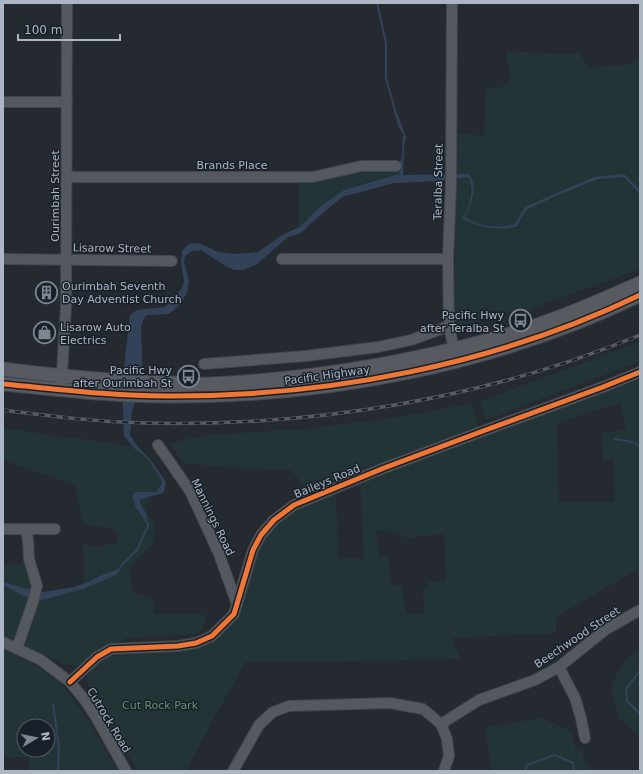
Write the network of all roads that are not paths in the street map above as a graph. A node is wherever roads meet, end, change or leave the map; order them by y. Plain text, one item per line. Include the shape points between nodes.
1 (67, 3) edge
2 (452, 3) edge
3 (3, 102) edge
4 (67, 102) junction
5 (396, 166) dead end
6 (67, 177) junction
7 (3, 259) edge
8 (282, 259) dead end
9 (448, 259) junction
10 (66, 260) junction
11 (172, 261) dead end
12 (640, 282) edge
13 (640, 295) edge
14 (449, 326) junction
15 (455, 355) junction
16 (204, 364) dead end
17 (3, 369) edge
18 (640, 372) edge
19 (62, 376) junction
20 (3, 384) edge
21 (115, 387) junction
22 (61, 390) junction
23 (158, 445) dead end
24 (3, 529) edge
25 (26, 529) junction
26 (56, 529) dead end
27 (237, 604) junction
28 (640, 610) edge
29 (3, 642) edge
30 (17, 648) junction
31 (559, 667) junction
32 (70, 682) junction
33 (441, 724) junction
34 (584, 738) dead end
35 (126, 771) edge
36 (233, 771) edge
37 (444, 771) edge

1 - 4 street, Ourimbah Street
2 - 9 street, Teralba Street
3 - 4 street
4 - 6 street, Ourimbah Street
5 - 6 street, Brands Place via 361,166 313,177
6 - 10 street, Ourimbah Street
7 - 10 street, Lisarow Street
8 - 9 street
9 - 14 street, Teralba Street
10 - 11 street, Lisarow Street
10 - 19 street, Ourimbah Street
12 - 15 main road, Pacific Highway via 565,314
13 - 15 main road, Pacific Highway via 543,335
14 - 15 street, Teralba Street
14 - 16 street, Pacific Highway via 411,340 378,347
15 - 21 main road, Pacific Highway via 401,360 277,379 148,389
17 - 19 main road, Pacific Highway
18 - 27 street, Baileys Road via 384,468 294,506 274,520 261,535 253,550
19 - 21 main road, Pacific Highway
19 - 22 street, Ourimbah Street
20 - 22 main road, Pacific Highway
21 - 22 main road, Pacific Highway
23 - 27 street, Mannings Road via 190,491 219,554
24 - 25 street
25 - 26 street
25 - 30 street via 29,559 36,586
27 - 32 street, Baileys Road via 234,614 212,636 196,643 178,646 111,649 97,657
28 - 31 street, Beechwood Street via 605,630
29 - 30 street, Cutrock Road
30 - 32 street, Cutrock Road via 50,666
31 - 33 street, Beechwood Street via 535,680 479,700
31 - 34 street via 575,698
32 - 35 street, Cutrock Road via 96,718
33 - 36 street via 423,709 390,703 290,706 273,712 259,726
33 - 37 street via 447,739 449,756

